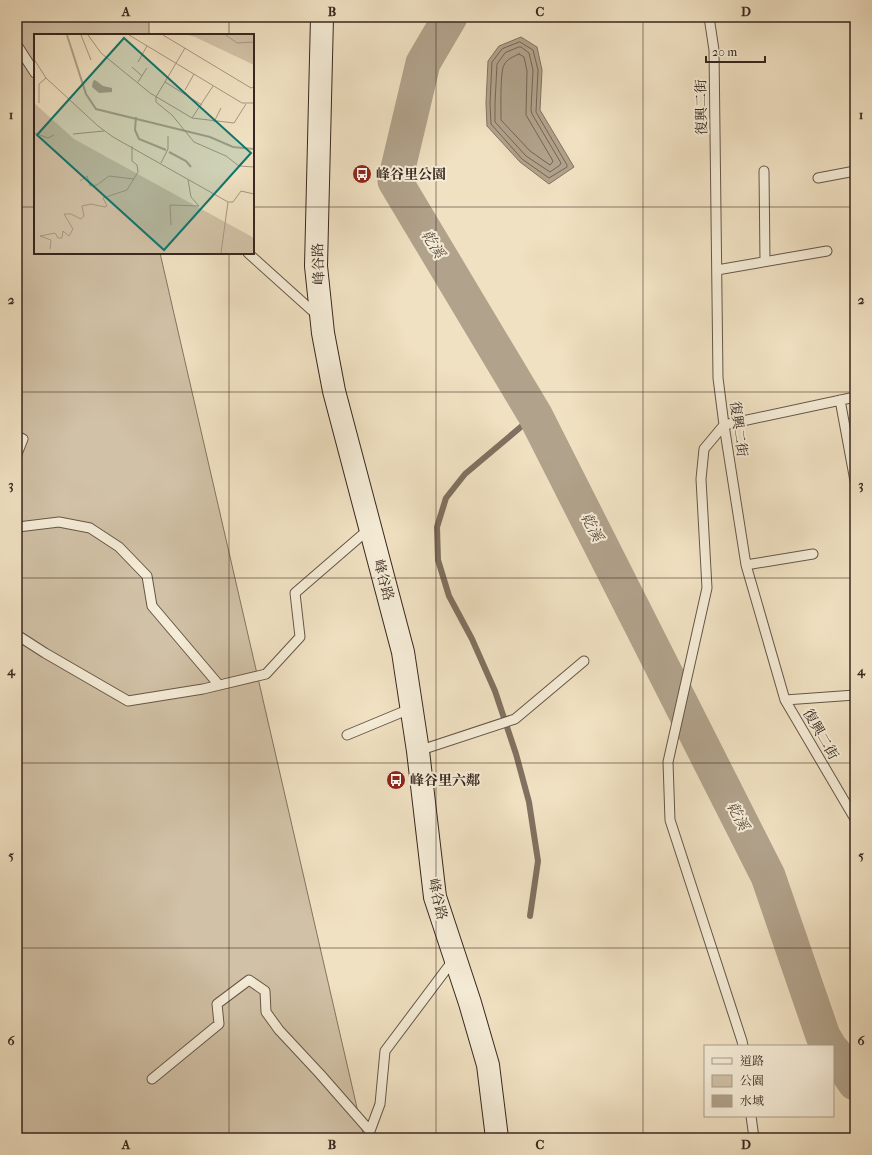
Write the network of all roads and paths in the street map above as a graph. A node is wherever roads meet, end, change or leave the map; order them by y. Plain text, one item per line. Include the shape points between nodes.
1 (322, 17) edge
2 (710, 17) edge
3 (17, 45) edge
4 (34, 71) edge
5 (764, 171) dead end
6 (855, 171) edge
7 (818, 178) dead end
8 (827, 251) dead end
9 (249, 254) edge
10 (765, 261) junction
11 (717, 270) junction
12 (322, 320) junction
13 (855, 397) edge
14 (840, 400) junction
15 (724, 425) junction
16 (17, 436) edge
17 (17, 454) edge
18 (855, 481) edge
19 (17, 526) edge
20 (370, 529) junction
21 (814, 554) dead end
22 (746, 566) junction
23 (17, 636) edge
24 (584, 661) dead end
25 (219, 685) junction
26 (855, 695) edge
27 (785, 700) junction
28 (412, 708) junction
29 (347, 735) dead end
30 (418, 751) junction
31 (855, 819) edge
32 (455, 958) junction
33 (743, 1045) edge
34 (152, 1079) dead end
35 (752, 1117) edge
36 (497, 1138) edge
37 (754, 1138) edge

1 - 12 street, 峰谷路 via 316,266
2 - 11 lane, 復興二街 via 714,50
3 - 4 lane
5 - 10 lane
6 - 7 lane
8 - 10 lane
9 - 12 lane
10 - 11 lane
11 - 15 lane, 復興二街 via 718,378
12 - 20 street, 峰谷路 via 334,391
13 - 14 lane
14 - 15 lane
14 - 18 lane
15 - 22 lane, 復興二街
15 - 33 lane via 704,449 701,479 707,588 668,762 670,820
16 - 17 lane via 23,439
19 - 25 lane via 59,522 90,528 119,547 146,576 152,606
20 - 25 lane via 295,593 300,636 266,674
20 - 28 street, 峰谷路 via 403,652
21 - 22 lane
22 - 27 lane, 復興二街
23 - 25 lane via 128,701
24 - 30 lane via 515,719
26 - 27 lane
27 - 31 lane, 復興二街
28 - 29 lane
28 - 30 street, 峰谷路
30 - 32 street, 峰谷路 via 435,897
32 - 34 lane via 385,1050 380,1104 370,1131 279,1030 266,1012 265,991 249,980 217,1004 219,1024
32 - 36 street, 峰谷路 via 488,1065
35 - 37 lane

